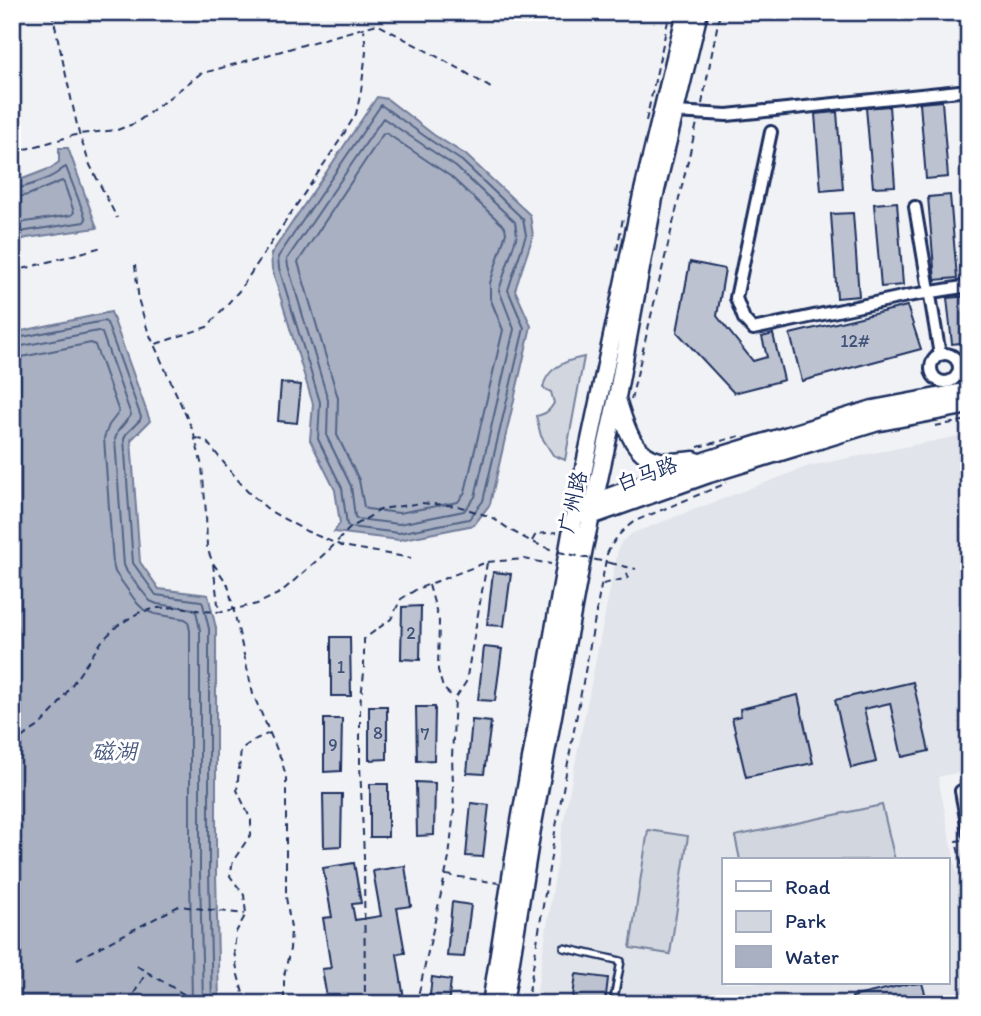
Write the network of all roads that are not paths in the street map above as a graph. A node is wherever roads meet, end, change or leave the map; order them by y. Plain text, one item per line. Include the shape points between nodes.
1 (686, 12) edge
2 (699, 12) edge
3 (969, 90) edge
4 (675, 112) junction
5 (771, 132) dead end
6 (915, 207) dead end
7 (969, 286) edge
8 (930, 292) junction
9 (940, 355) junction
10 (963, 382) edge
11 (624, 398) junction
12 (969, 405) edge
13 (707, 460) junction
14 (587, 510) junction
15 (961, 791) dead end
16 (969, 836) edge
17 (564, 948) dead end
18 (491, 1004) edge
19 (504, 1004) edge
20 (613, 1004) edge

1 - 14 main road, 广州路 via 642,195
2 - 4 main road, 广州路
3 - 4 street via 727,115
4 - 11 main road, 广州路 via 654,198
5 - 8 street via 736,298 753,329
6 - 8 street
7 - 8 street
8 - 9 street
9 - 10 street via 953,357
9 - 10 street via 932,364 934,382
10 - 13 main road, 白马路
11 - 13 main road via 630,437 639,451 660,461
11 - 14 main road, 广州路
12 - 14 main road, 白马路 via 875,423
13 - 14 main road, 白马路
14 - 18 main road, 广州路 via 566,567
14 - 19 main road, 广州路
15 - 16 street
17 - 20 lane via 621,961

